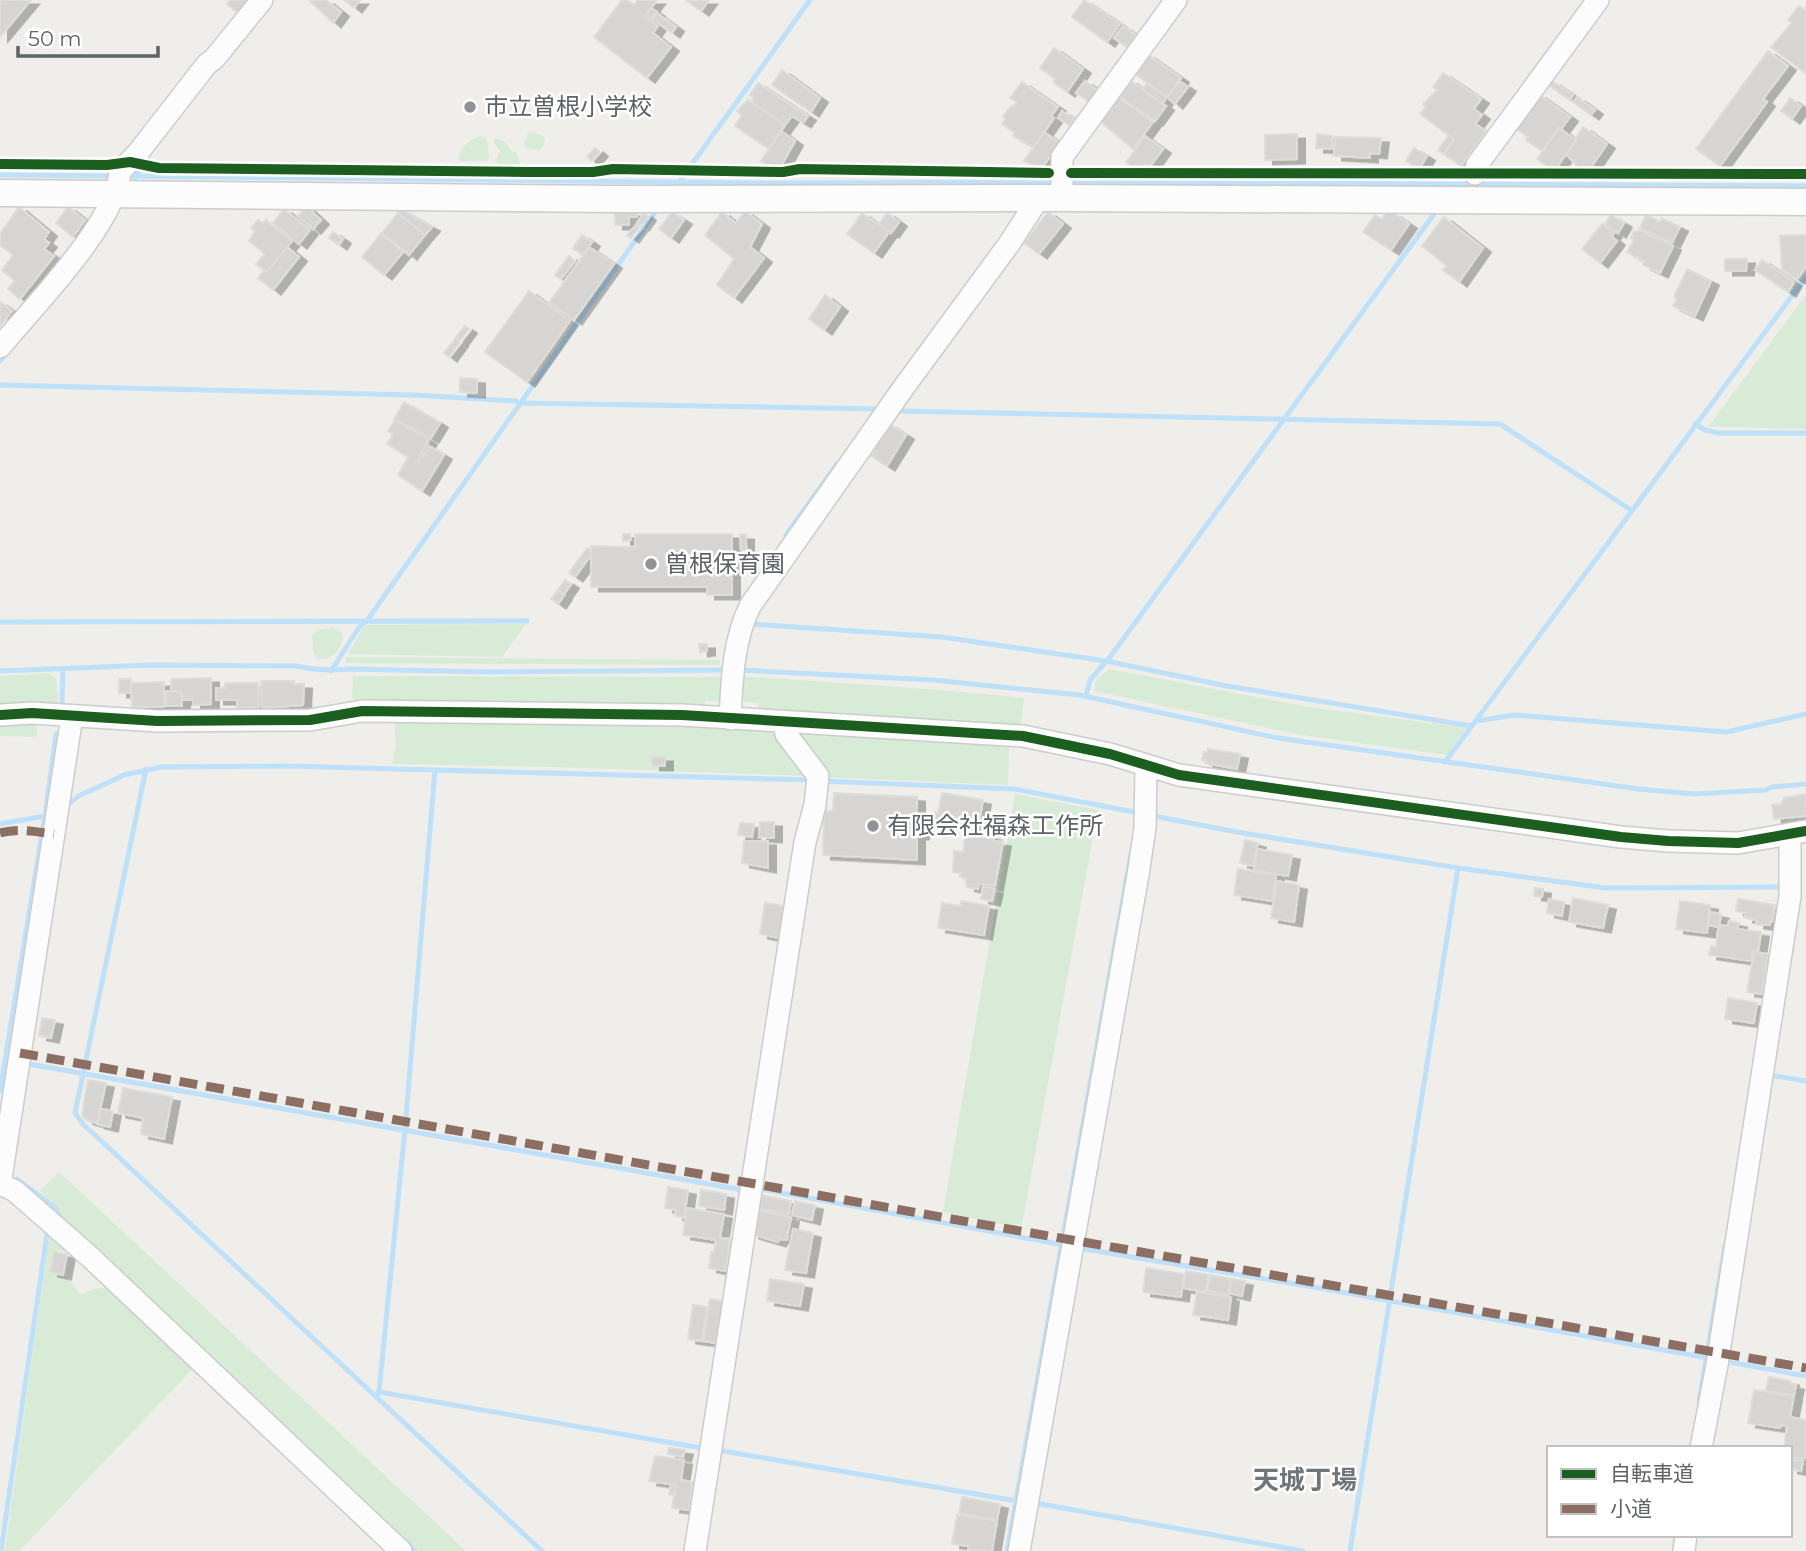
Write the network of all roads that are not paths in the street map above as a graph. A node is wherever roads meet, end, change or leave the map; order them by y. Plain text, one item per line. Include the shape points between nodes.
1 (262, 0) edge
2 (1175, 0) edge
3 (1598, 0) edge
4 (1475, 174) dead end
5 (118, 183) junction
6 (1056, 192) junction
7 (0, 193) edge
8 (1806, 202) edge
9 (0, 347) edge
10 (0, 715) edge
11 (72, 716) junction
12 (730, 719) junction
13 (784, 722) junction
14 (1146, 767) junction
15 (1798, 833) edge
16 (1798, 895) edge
17 (0, 1184) edge
18 (1701, 1446) edge
19 (396, 1547) edge
20 (695, 1551) edge
21 (1019, 1551) edge

1 - 5 street via 207,64
2 - 6 street via 1062,158
3 - 4 street
5 - 6 street via 616,199
5 - 7 street
5 - 9 street via 80,251
6 - 8 street
6 - 12 street via 1009,244 762,586 743,621 733,668
10 - 11 street
11 - 12 street via 157,721 310,720 362,710
11 - 17 street
12 - 13 street
13 - 14 street via 1023,736 1110,754
13 - 20 street via 786,734 817,780 815,805 805,842
14 - 15 street via 1620,837 1738,843
14 - 21 street via 1136,888
15 - 16 street
16 - 18 street
17 - 19 street via 15,1191 55,1226

